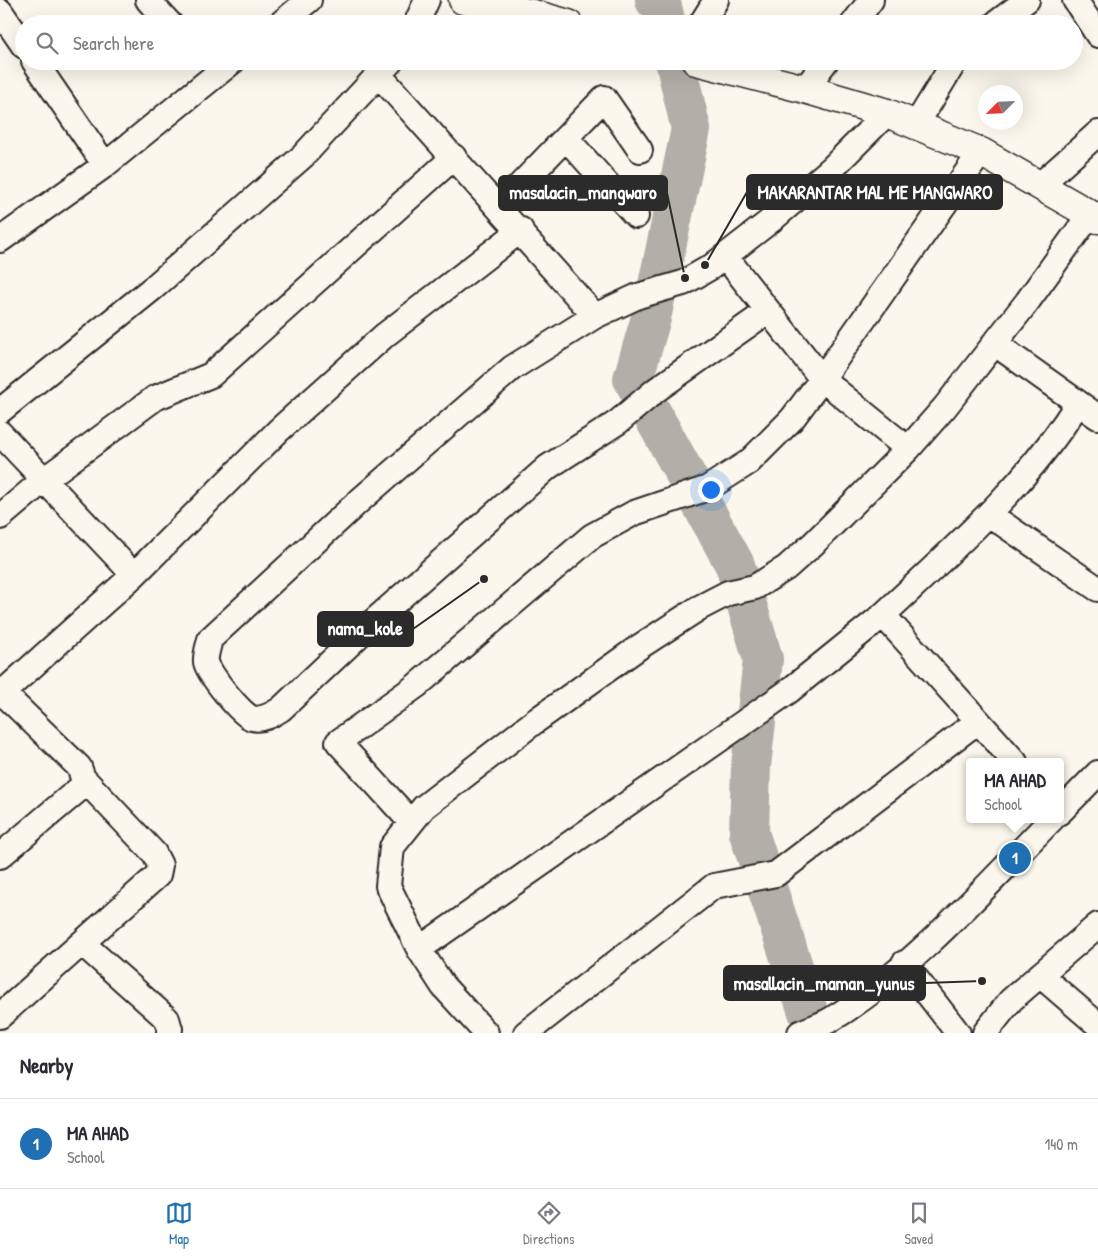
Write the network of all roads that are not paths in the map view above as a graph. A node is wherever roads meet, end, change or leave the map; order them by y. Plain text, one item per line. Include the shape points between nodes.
1 (148, 0) edge
2 (309, 0) edge
3 (427, 0) edge
4 (463, 0) edge
5 (716, 0) edge
6 (871, 0) edge
7 (1027, 0) edge
8 (1075, 0) edge
9 (536, 7) edge
10 (0, 11) edge
11 (162, 15) edge
12 (291, 15) edge
13 (420, 15) edge
14 (551, 15) edge
15 (706, 15) edge
16 (860, 15) edge
17 (1007, 15) edge
18 (15, 33) edge
19 (1098, 35) edge
20 (40, 70) edge
21 (213, 70) edge
22 (384, 70) edge
23 (388, 70) edge
24 (731, 70) edge
25 (819, 70) edge
26 (950, 70) edge
27 (805, 89) junction
28 (887, 113) junction
29 (916, 125) junction
30 (1098, 133) edge
31 (566, 138) junction
32 (640, 150) dead end
33 (981, 152) junction
34 (454, 157) junction
35 (106, 165) junction
36 (1040, 184) junction
37 (499, 207) junction
38 (636, 216) dead end
39 (1095, 216) edge
40 (520, 230) junction
41 (0, 240) edge
42 (725, 256) junction
43 (768, 311) junction
44 (595, 316) junction
45 (994, 343) junction
46 (822, 379) junction
47 (1078, 402) junction
48 (0, 411) edge
49 (1098, 417) edge
50 (0, 433) edge
51 (908, 450) junction
52 (45, 479) junction
53 (990, 515) junction
54 (0, 516) edge
55 (134, 576) junction
56 (1098, 589) edge
57 (883, 615) junction
58 (1, 693) edge
59 (978, 721) junction
60 (1011, 758) edge
61 (1098, 773) edge
62 (83, 778) junction
63 (1064, 808) edge
64 (411, 822) junction
65 (1048, 823) edge
66 (0, 856) edge
67 (1098, 925) edge
68 (82, 943) junction
69 (419, 949) junction
70 (904, 963) junction
71 (1040, 975) junction
72 (0, 1016) edge
73 (1098, 1025) edge
74 (801, 1032) edge
75 (169, 1033) edge
76 (486, 1033) edge
77 (526, 1033) edge
78 (958, 1033) edge
79 (985, 1033) edge

1 - 11 street
2 - 12 street
3 - 13 street
4 - 9 street
5 - 15 street
6 - 16 street
7 - 17 street
8 - 19 street
9 - 14 street
10 - 18 street
20 - 35 street
21 - 35 street
22 - 48 street via 303,156 239,213 153,288
23 - 34 street
24 - 27 street
25 - 27 street
26 - 29 street
27 - 28 street
28 - 29 street
28 - 42 street via 833,167
29 - 33 street
30 - 36 street
31 - 32 street via 604,98
31 - 37 street
31 - 38 street
33 - 36 street
33 - 46 street
34 - 37 street
34 - 52 street via 211,375 155,398
35 - 41 street
36 - 39 street
37 - 40 street
39 - 45 street
40 - 44 street
40 - 55 street via 386,335 280,430
42 - 43 street
42 - 44 street via 684,283 638,296
43 - 44 street via 656,390 618,422 548,467 274,713 268,717 253,718 243,712 212,675 205,661 210,639 358,502 512,368
43 - 46 street
45 - 47 street
45 - 51 street
46 - 51 street
46 - 64 street via 792,419 750,462 708,488 634,513 592,536 416,686 338,742
47 - 49 street
47 - 53 street via 1059,434
50 - 52 street
51 - 64 street via 786,568 756,587 728,593 699,608 639,647 534,722 424,807
52 - 54 street
52 - 55 street
53 - 56 street
53 - 57 street
55 - 58 street
57 - 59 street
57 - 69 street via 789,691
58 - 62 street via 79,767
59 - 60 street
59 - 77 street via 776,874 714,886
61 - 63 street
62 - 66 street via 83,785 78,790
62 - 68 street via 154,853 160,865 158,875
64 - 69 street via 392,847 388,886
65 - 70 street
67 - 71 street
68 - 72 street
68 - 75 street via 167,1019
69 - 76 street via 443,986
70 - 74 street via 831,1019
70 - 78 street
71 - 73 street
71 - 79 street via 1011,1000

